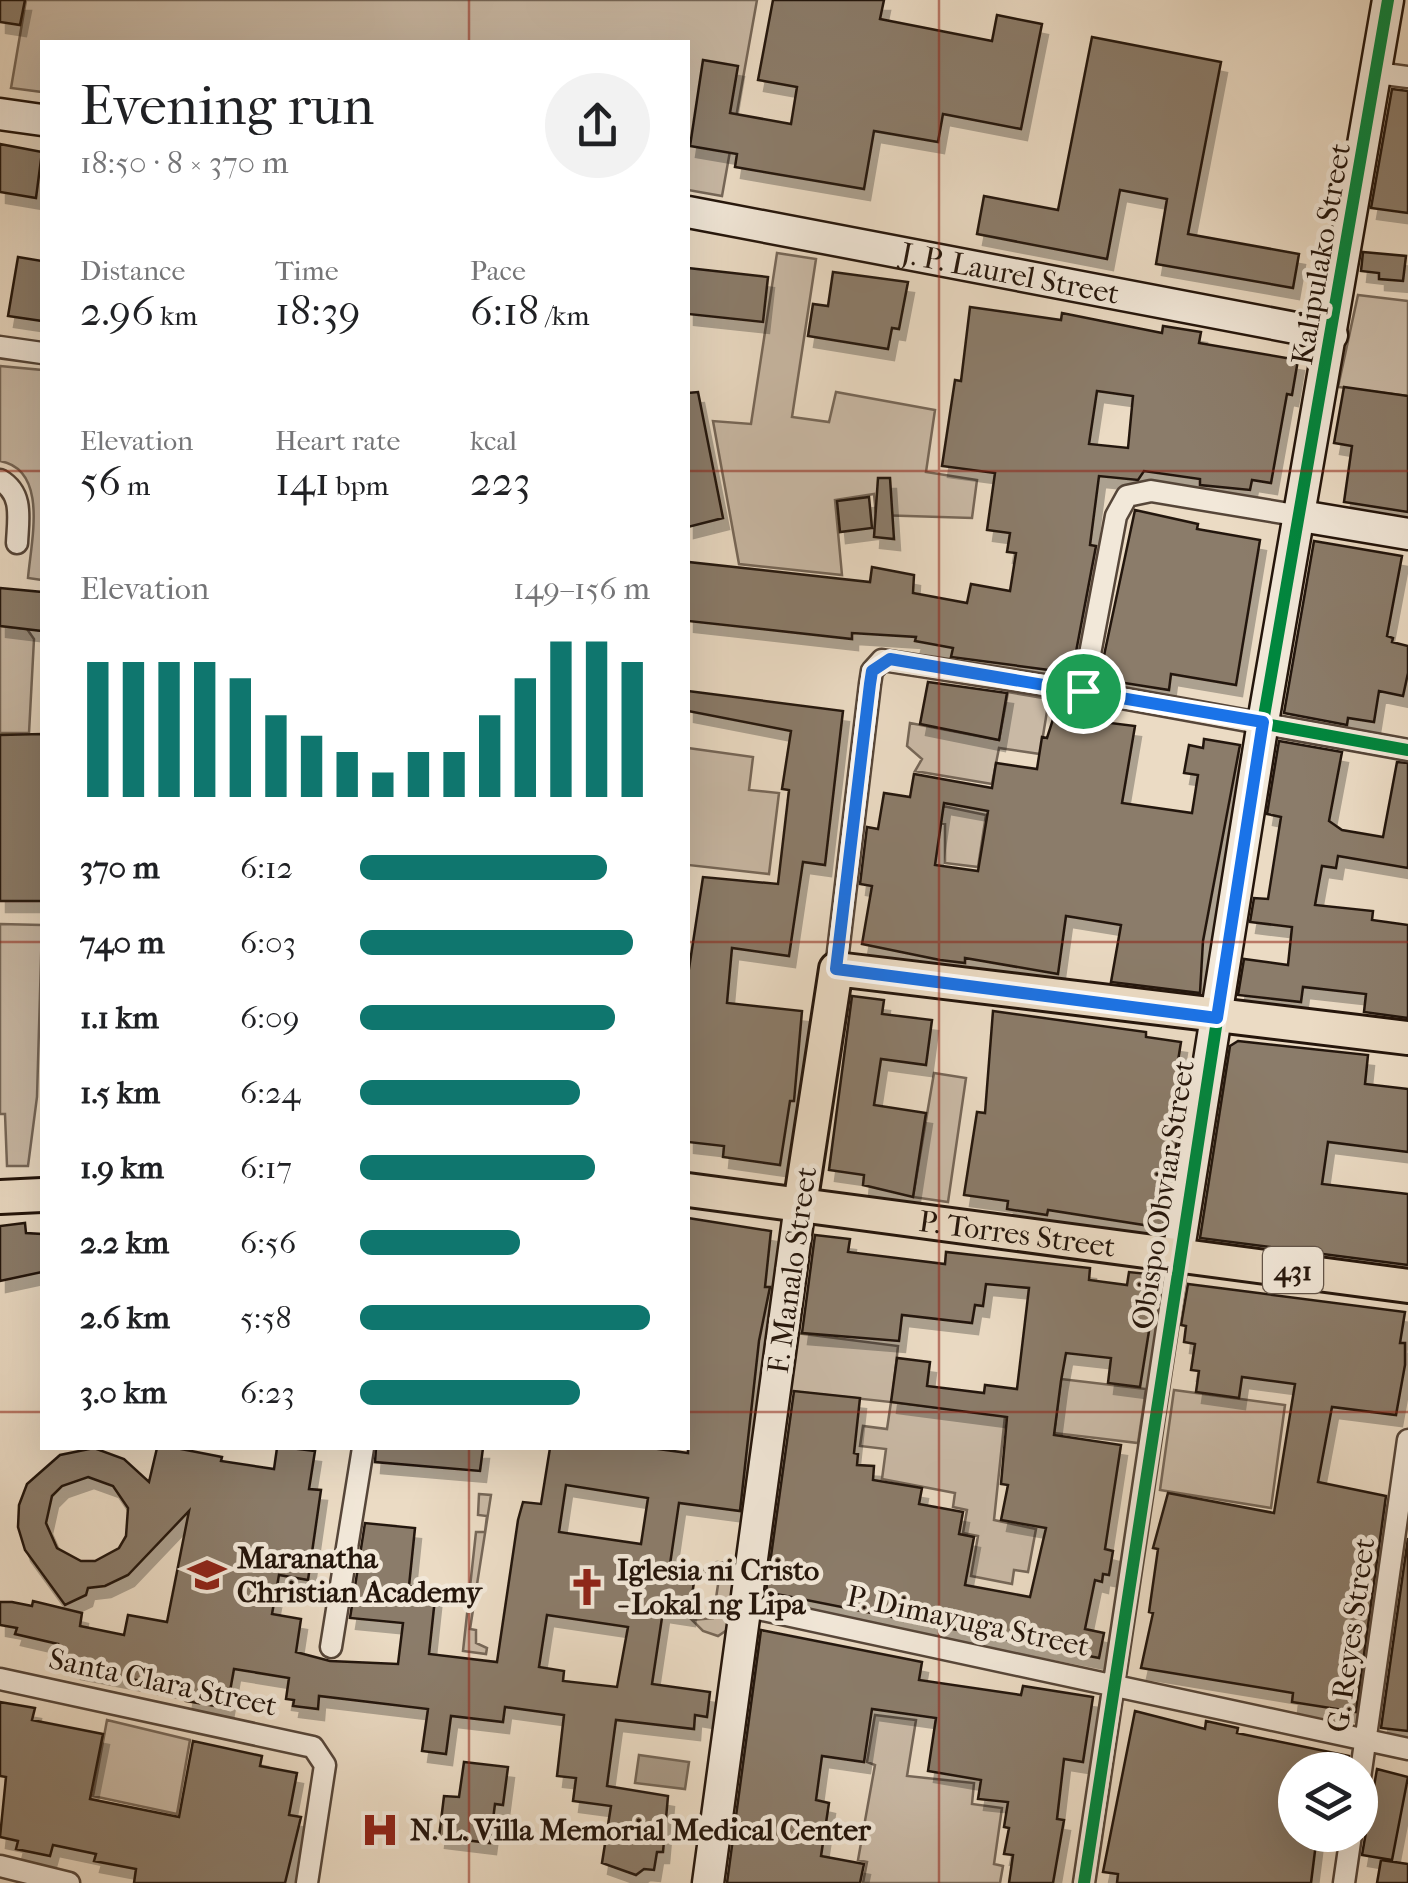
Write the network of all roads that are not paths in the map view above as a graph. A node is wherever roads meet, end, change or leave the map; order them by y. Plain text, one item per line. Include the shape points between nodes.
1 (1388, 0) edge
2 (1377, 73) junction
3 (1408, 77) edge
4 (0, 114) edge
5 (40, 120) edge
6 (690, 212) edge
7 (1332, 335) junction
8 (0, 347) edge
9 (40, 353) edge
10 (0, 480) edge
11 (1301, 516) junction
12 (1408, 534) edge
13 (16, 544) dead end
14 (1083, 691) junction
15 (1263, 722) junction
16 (1408, 750) edge
17 (836, 969) junction
18 (1217, 1018) junction
19 (1408, 1038) edge
20 (690, 1190) edge
21 (40, 1195) edge
22 (0, 1197) edge
23 (800, 1205) junction
24 (1178, 1254) junction
25 (1408, 1286) edge
26 (1408, 1440) edge
27 (363, 1450) edge
28 (748, 1606) junction
29 (331, 1648) dead end
30 (0, 1680) edge
31 (1115, 1684) junction
32 (1366, 1741) junction
33 (1408, 1749) edge
34 (1364, 1752) edge
35 (1349, 1852) edge
36 (0, 1866) edge
37 (69, 1883) edge
38 (307, 1883) edge
39 (708, 1883) edge
40 (1084, 1883) edge
41 (1344, 1883) edge

1 - 2 street, Kalipulako Street
2 - 3 street
2 - 7 street, Kalipulako Street
4 - 5 street
6 - 7 street, J. P. Laurel Street
7 - 11 street, Kalipulako Street
8 - 9 street
10 - 13 street via 19,503
11 - 12 street
11 - 14 street via 1150,491 1127,496 1116,516
11 - 15 street, Obispo Obviar Street
14 - 15 street
14 - 17 street, F. Manalo Street via 882,660 872,671
15 - 16 street
15 - 18 street, Obispo Obviar Street
17 - 18 main road
17 - 23 main road, F. Manalo Street
18 - 19 main road
18 - 24 street, Obispo Obviar Street
20 - 23 main road, P. Torres Street / 431
21 - 22 main road
23 - 24 main road, P. Torres Street / 431
23 - 28 street, F. Manalo Street
24 - 25 main road, P. Torres Street / 431
24 - 31 street, Obispo Obviar Street
26 - 32 street, G. Reyes Street
27 - 29 street
28 - 31 street, P. Dimayuga Street
28 - 39 street, F. Manalo Street
30 - 38 street, Santa Clara Street via 313,1747 325,1765
31 - 32 street, P. Dimayuga Street
31 - 40 street, Obispo Obviar Street
32 - 33 street, P. Dimayuga Street
32 - 34 street, G. Reyes Street
35 - 41 street
36 - 37 street

